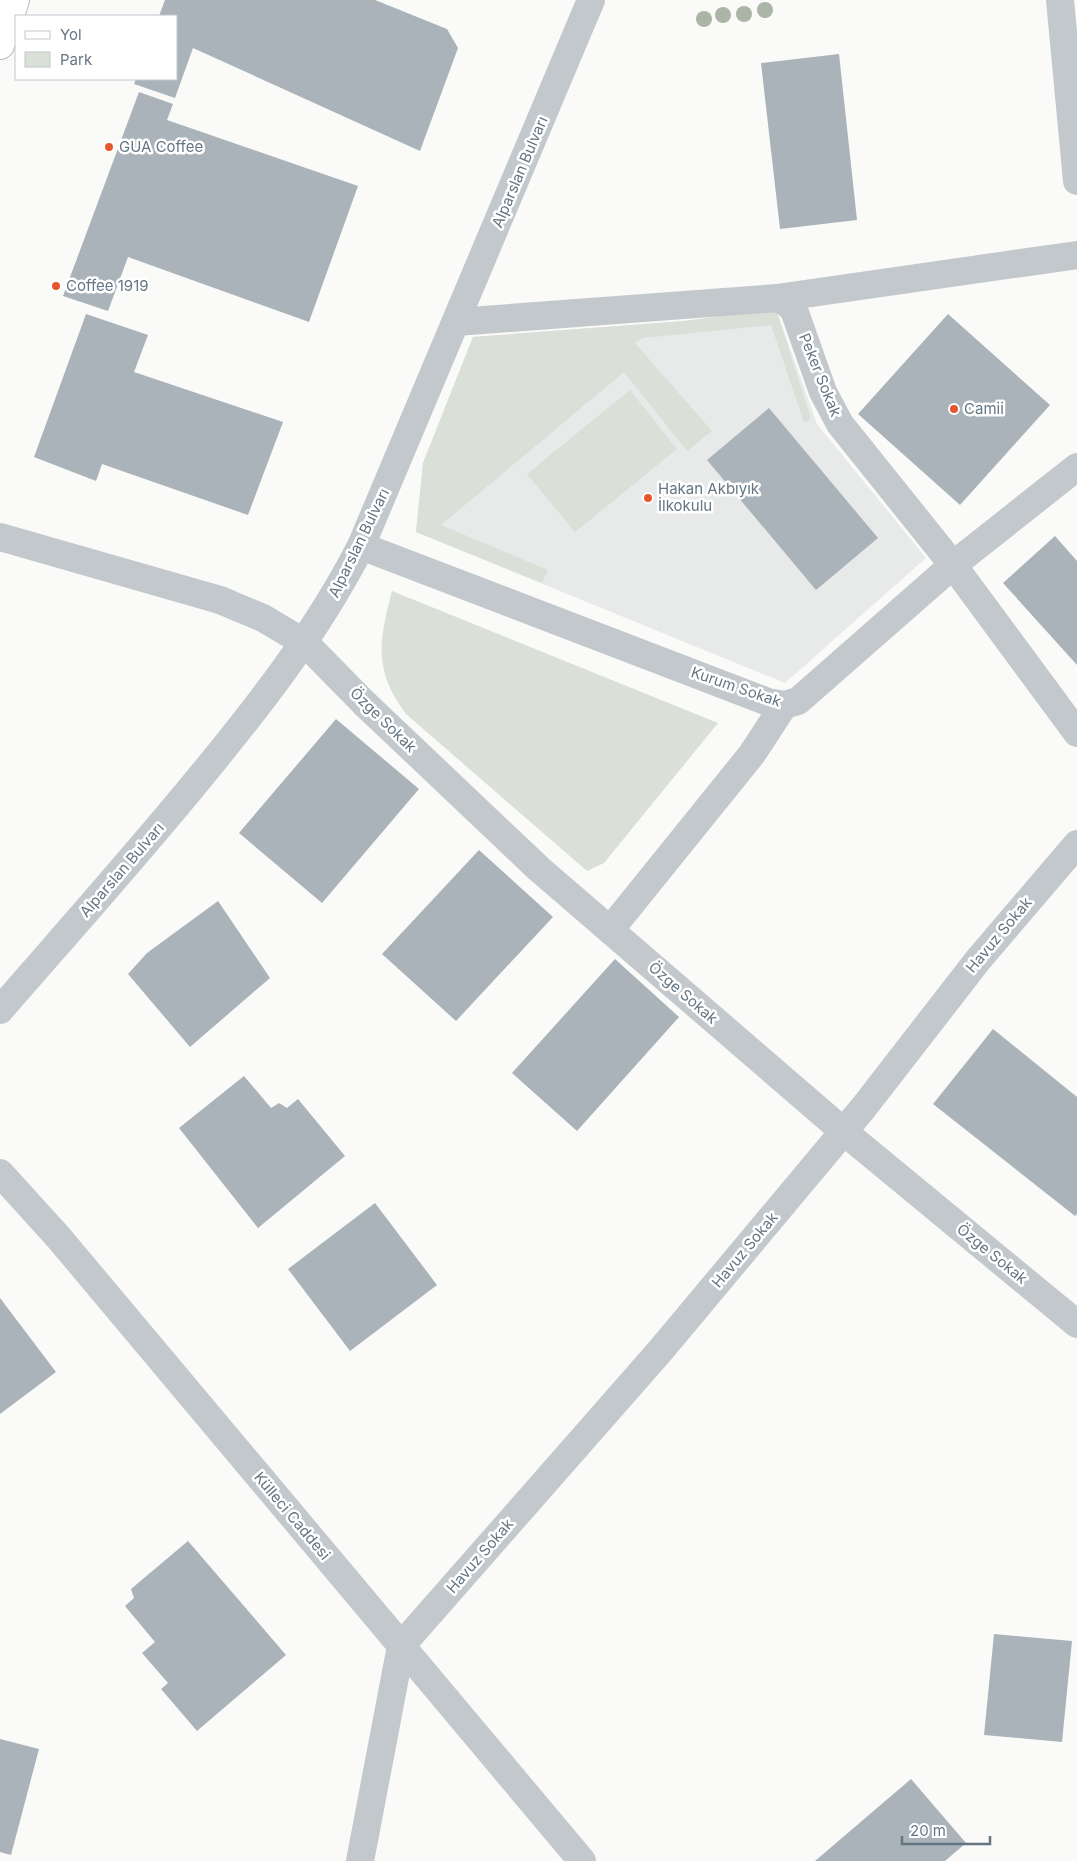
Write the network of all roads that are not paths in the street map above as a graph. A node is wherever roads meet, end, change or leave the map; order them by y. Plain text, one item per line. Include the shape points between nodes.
1 (15, 0) edge
2 (591, 0) edge
3 (1060, 0) edge
4 (0, 45) edge
5 (1077, 181) edge
6 (1077, 255) edge
7 (776, 298) junction
8 (456, 322) junction
9 (1077, 467) edge
10 (0, 537) edge
11 (361, 546) junction
12 (953, 565) junction
13 (305, 642) junction
14 (784, 705) junction
15 (1077, 733) edge
16 (1077, 844) edge
17 (610, 930) junction
18 (0, 1010) edge
19 (843, 1132) junction
20 (0, 1172) edge
21 (1077, 1324) edge
22 (401, 1646) junction
23 (360, 1861) edge
24 (582, 1861) edge

1 - 4 main road
2 - 8 street, Alparslan Bulvarı
3 - 5 street
6 - 7 street
7 - 8 street
7 - 12 street, Peker Sokak via 794,310 824,392 840,424
8 - 11 street, Alparslan Bulvarı
9 - 12 street, Kurum Sokak
10 - 13 street, Özge Sokak via 220,600 263,618
11 - 13 street, Alparslan Bulvarı via 338,592
11 - 14 street, Kurum Sokak via 768,702
12 - 14 street, Kurum Sokak via 798,701
12 - 15 street, Peker Sokak
13 - 17 street, Özge Sokak via 364,703 538,868
13 - 18 street, Alparslan Bulvarı via 228,744
14 - 17 street via 752,754
16 - 19 street, Havuz Sokak via 978,960
17 - 19 street, Özge Sokak
19 - 21 street, Özge Sokak
19 - 22 street, Havuz Sokak via 660,1351
20 - 22 street, Külleci Caddesi
22 - 23 street
22 - 24 street, Külleci Caddesi

